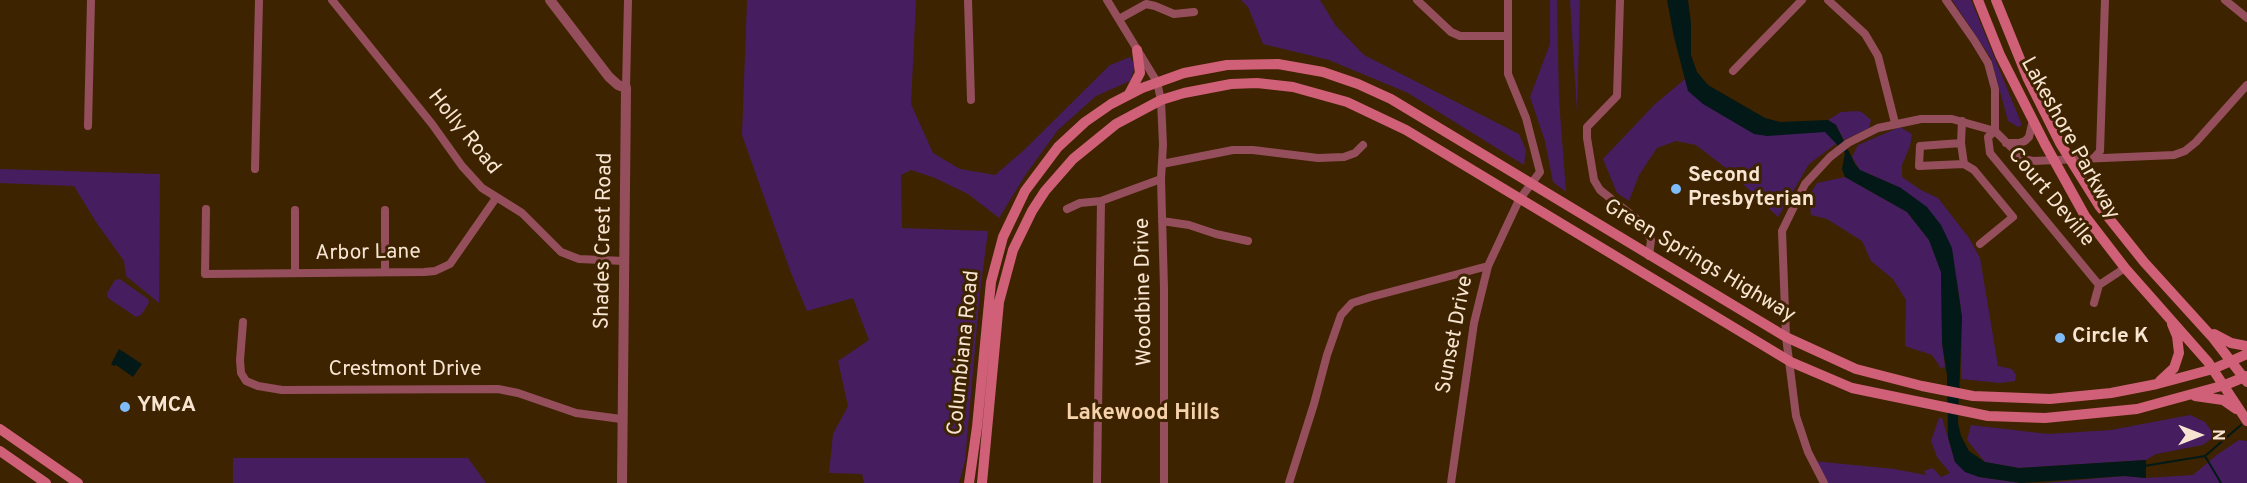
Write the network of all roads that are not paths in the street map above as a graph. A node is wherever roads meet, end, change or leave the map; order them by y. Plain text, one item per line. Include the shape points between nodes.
1 (91, 0) edge
2 (259, 0) edge
3 (332, 0) edge
4 (550, 0) edge
5 (628, 0) edge
6 (968, 0) edge
7 (1107, 0) edge
8 (1508, 0) edge
9 (1620, 0) edge
10 (1802, 0) edge
11 (1828, 0) edge
12 (1946, 0) edge
13 (1978, 0) edge
14 (1996, 0) edge
15 (2105, 0) edge
16 (2225, 0) edge
17 (1418, 1) edge
18 (1194, 12) dead end
19 (2247, 18) edge
20 (1119, 19) junction
21 (1507, 36) junction
22 (1137, 50) junction
23 (1733, 71) dead end
24 (1157, 82) junction
25 (2247, 85) edge
26 (626, 87) junction
27 (1129, 94) junction
28 (971, 100) dead end
29 (1161, 100) junction
30 (2033, 120) junction
31 (1962, 121) junction
32 (1895, 123) junction
33 (88, 126) dead end
34 (1995, 131) junction
35 (1961, 143) junction
36 (2006, 143) junction
37 (1363, 145) dead end
38 (2094, 158) junction
39 (2070, 160) junction
40 (2054, 162) junction
41 (1162, 164) junction
42 (1964, 164) junction
43 (255, 169) dead end
44 (1161, 179) junction
45 (1532, 183) junction
46 (496, 198) junction
47 (1519, 200) junction
48 (1101, 201) junction
49 (206, 208) dead end
50 (1067, 209) dead end
51 (295, 210) dead end
52 (385, 210) dead end
53 (1162, 222) junction
54 (1248, 241) dead end
55 (1980, 244) dead end
56 (1648, 256) junction
57 (624, 261) junction
58 (1488, 266) junction
59 (2125, 268) junction
60 (385, 272) junction
61 (295, 273) junction
62 (2099, 285) junction
63 (993, 302) junction
64 (2094, 303) dead end
65 (2186, 309) junction
66 (2169, 316) junction
67 (243, 322) dead end
68 (1786, 337) junction
69 (2247, 346) edge
70 (2247, 354) edge
71 (2231, 361) junction
72 (1791, 362) junction
73 (2213, 369) junction
74 (2246, 378) edge
75 (2157, 384) junction
76 (2225, 385) junction
77 (2105, 394) junction
78 (2183, 396) junction
79 (2108, 413) junction
80 (2245, 418) edge
81 (621, 419) junction
82 (0, 429) edge
83 (0, 451) edge
84 (46, 483) edge
85 (78, 483) edge
86 (622, 483) edge
87 (969, 483) edge
88 (982, 483) edge
89 (1097, 483) edge
90 (1164, 483) edge
91 (1289, 483) edge
92 (1451, 483) edge
93 (1824, 483) edge

1 - 33 street
2 - 43 street
3 - 46 street, Holly Road via 471,177
4 - 26 street via 609,77
5 - 26 street, Shades Crest Road
6 - 28 street
7 - 20 street, Woodbine Drive
8 - 21 street
9 - 56 street via 1617,96 1587,128 1587,138 1594,180 1600,190 1644,225 1651,240
10 - 23 street
11 - 32 street via 1865,34 1878,56
12 - 34 street via 1988,63 1995,89
13 - 30 main road, Lakeshore Parkway
14 - 39 main road, Lakeshore Parkway via 2028,80
15 - 38 street via 2100,152
16 - 19 street
17 - 21 street via 1460,36
18 - 20 street via 1174,14 1146,4
20 - 22 street, Woodbine Drive
21 - 45 street via 1508,74 1526,118 1540,172
22 - 24 street, Woodbine Drive
22 - 27 main road via 1140,74
24 - 27 main road, Columbiana Road
24 - 29 street, Woodbine Drive
24 - 45 main road, Green Springs Highway via 1227,65 1278,64 1323,72 1391,99
25 - 38 street via 2185,152 2174,156
26 - 57 street, Shades Crest Road
27 - 63 main road, Columbiana Road via 1071,134 1033,178 1003,237 994,266
29 - 41 street, Woodbine Drive
29 - 47 main road, Green Springs Highway via 1231,84 1257,83 1293,87 1347,102 1406,130
29 - 63 main road, Columbiana Road via 1104,131 1055,179 1019,236
30 - 36 street via 2025,141
30 - 40 main road, Lakeshore Parkway
31 - 32 street via 1921,119
31 - 34 street
31 - 35 street
32 - 68 street via 1855,139 1830,157 1805,184 1782,231
34 - 36 street
34 - 62 street, Court Deville via 1988,137 1989,153
35 - 42 street
35 - 42 street via 1920,146 1919,166
36 - 40 street via 2023,159
37 - 41 street via 1344,157 1233,150
38 - 39 street
39 - 40 street
39 - 65 main road, Lakeshore Parkway via 2117,230
40 - 59 main road, Lakeshore Parkway via 2085,216
41 - 44 street, Woodbine Drive
42 - 55 street via 1974,170 2013,217
44 - 48 street
44 - 53 street, Woodbine Drive
45 - 47 street, Sunset Drive
45 - 56 main road, Green Springs Highway
46 - 57 street, Holly Road via 522,213 561,252 579,259
46 - 60 street, Arbor Lane via 450,264 435,271
47 - 58 street, Sunset Drive
47 - 72 main road, Green Springs Highway
48 - 50 street
48 - 89 street
49 - 61 street, Arbor Lane via 205,274
51 - 61 street
52 - 60 street
53 - 54 street
53 - 90 street, Woodbine Drive
56 - 68 main road, Green Springs Highway
57 - 81 street, Shades Crest Road
58 - 91 street via 1352,303 1341,315 1326,355
58 - 92 street, Sunset Drive via 1474,323
59 - 62 street
59 - 66 main road, Lakeshore Parkway
60 - 61 street, Arbor Lane
62 - 64 street
63 - 87 main road, Columbiana Road
63 - 88 main road, Columbiana Road
65 - 69 main road via 2215,335
65 - 71 main road, Lakeshore Parkway
66 - 73 main road, Lakeshore Parkway
66 - 75 main road via 2179,353 2174,368
67 - 81 street, Crestmont Drive via 241,373 258,387 498,389 576,413
68 - 72 street
68 - 77 main road, Green Springs Highway via 1856,369 1969,395 2043,399
70 - 71 main road, Green Springs Highway
71 - 73 main road, Green Springs Highway
71 - 74 main road, Lakeshore Parkway
72 - 79 main road, Green Springs Highway via 1852,388 1976,414 2045,418
72 - 93 street via 1796,416
73 - 75 main road, Green Springs Highway
73 - 76 main road, Lakeshore Parkway
74 - 76 main road, Green Springs Highway
75 - 77 main road, Green Springs Highway
76 - 78 main road, Green Springs Highway
76 - 80 main road, Lakeshore Parkway
77 - 79 street
78 - 79 main road, Green Springs Highway
78 - 80 main road via 2223,400
81 - 86 street, Shades Crest Road
82 - 85 main road
83 - 84 main road

